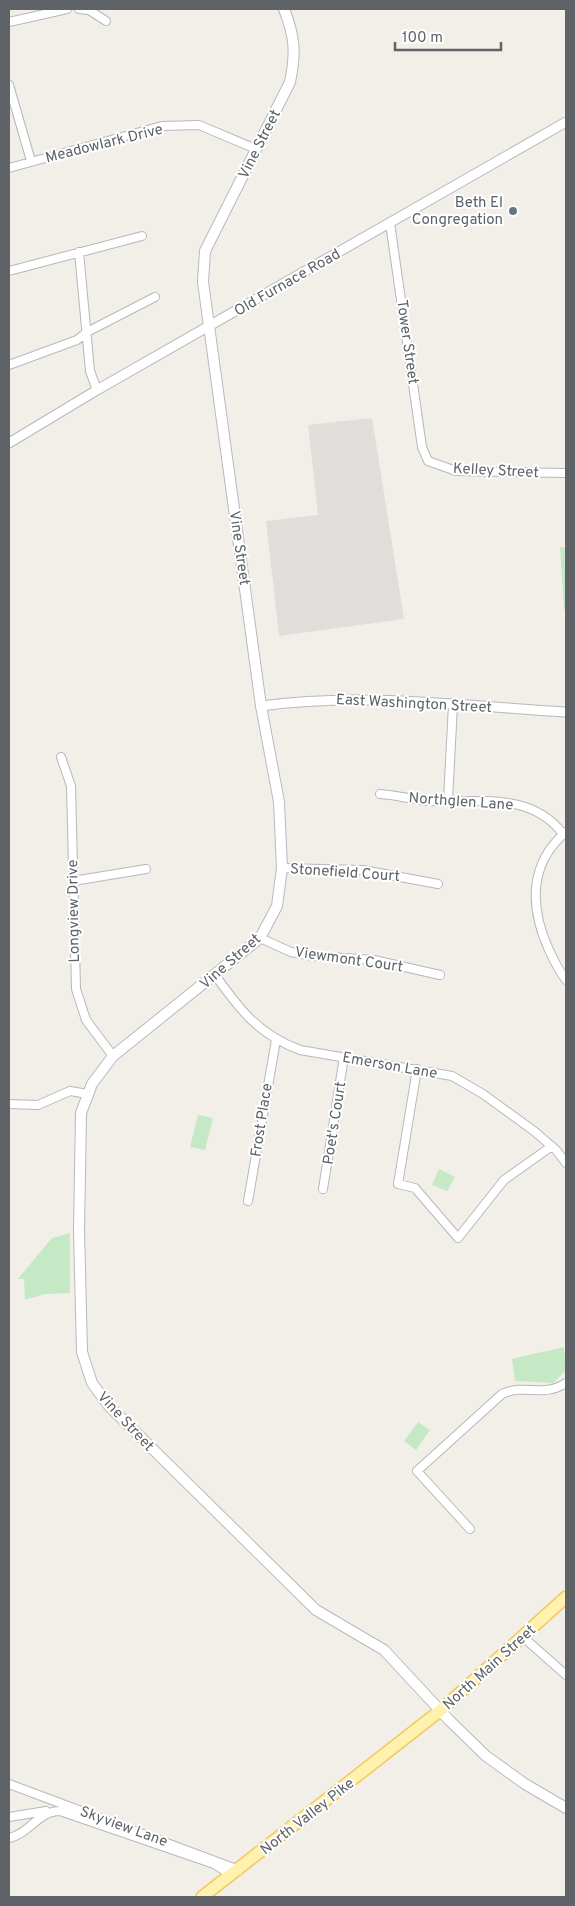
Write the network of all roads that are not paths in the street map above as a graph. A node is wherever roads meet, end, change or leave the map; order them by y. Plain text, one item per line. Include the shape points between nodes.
1 (67, 9) edge
2 (79, 9) edge
3 (284, 9) edge
4 (9, 22) edge
5 (106, 22) dead end
6 (9, 84) edge
7 (566, 122) edge
8 (256, 149) junction
9 (31, 161) junction
10 (9, 168) edge
11 (390, 223) junction
12 (142, 236) dead end
13 (79, 252) junction
14 (9, 270) edge
15 (155, 297) dead end
16 (209, 327) junction
17 (87, 332) junction
18 (9, 365) edge
19 (97, 390) junction
20 (9, 443) edge
21 (428, 461) joint
22 (566, 473) edge
23 (453, 705) junction
24 (261, 706) junction
25 (566, 712) edge
26 (61, 757) dead end
27 (380, 794) dead end
28 (448, 800) junction
29 (565, 833) edge
30 (282, 868) junction
31 (146, 869) dead end
32 (73, 881) junction
33 (438, 884) dead end
34 (260, 938) junction
35 (214, 974) junction
36 (440, 975) dead end
37 (566, 980) edge
38 (276, 1040) junction
39 (113, 1056) junction
40 (344, 1057) junction
41 (417, 1069) junction
42 (88, 1094) junction
43 (9, 1104) edge
44 (552, 1146) junction
45 (566, 1163) edge
46 (323, 1190) dead end
47 (248, 1201) dead end
48 (566, 1383) edge
49 (470, 1529) dead end
50 (566, 1597) edge
51 (523, 1637) junction
52 (566, 1675) edge
53 (440, 1710) junction
54 (410, 1734) joint
55 (9, 1784) edge
56 (566, 1808) edge
57 (55, 1811) junction
58 (9, 1817) edge
59 (9, 1838) edge
60 (235, 1872) junction
61 (202, 1897) edge

1 - 4 street
2 - 5 street via 89,10
3 - 8 main road, Vine Street via 293,30 295,57 290,82
6 - 9 street
7 - 11 street, Old Furnace Road
8 - 9 street, Meadowlark Drive via 199,125 162,126
8 - 16 main road, Vine Street via 205,251 202,282
9 - 10 street, Meadowlark Drive
11 - 16 street, Old Furnace Road
11 - 21 street, Tower Street via 422,447
12 - 13 street
13 - 14 street
13 - 17 street
15 - 17 street
16 - 19 street, Old Furnace Road
16 - 24 main road, Vine Street
17 - 18 street via 77,340
17 - 19 street via 90,370
19 - 20 street, Old Furnace Road
21 - 22 street, Kelley Street via 456,471
23 - 24 street, East Washington Street via 341,698
23 - 25 street, East Washington Street
23 - 28 street
24 - 30 main road, Vine Street via 278,802
26 - 32 street, Longview Drive via 71,786
27 - 28 street, Northglen Lane via 427,801
28 - 29 street, Northglen Lane via 516,804 546,818
29 - 37 street via 554,844 543,864 535,901 542,935
30 - 33 street, Stonefield Court via 363,870
30 - 34 main road, Vine Street via 277,906
31 - 32 street
32 - 39 street, Longview Drive via 74,965 78,997 88,1024
34 - 35 main road, Vine Street
34 - 36 street, Viewmont Court via 291,952 374,960
35 - 38 street, Emerson Lane via 253,1024
35 - 39 main road, Vine Street
38 - 40 street, Emerson Lane via 300,1050
38 - 47 street, Frost Place
39 - 42 main road, Vine Street
40 - 41 street, Emerson Lane
40 - 46 street, Poet's Court
41 - 44 street, Emerson Lane via 452,1076 466,1083
41 - 44 street via 398,1184 414,1188 458,1238 504,1180
42 - 43 street via 70,1091 38,1105
42 - 53 main road, Vine Street via 81,1114 80,1298 82,1352 92,1384 109,1406 316,1610 384,1650
44 - 45 street, Emerson Lane
48 - 49 street via 548,1391 526,1388 502,1394 417,1471
50 - 51 main road, North Main Street
51 - 52 street
51 - 53 main road, North Main Street
53 - 54 main road, North Main Street
53 - 56 main road, Vine Street via 496,1763
54 - 60 main road, North Valley Pike
55 - 60 street, Skyview Lane
57 - 58 street
57 - 59 street
57 - 60 street via 70,1813
60 - 61 main road, North Valley Pike

